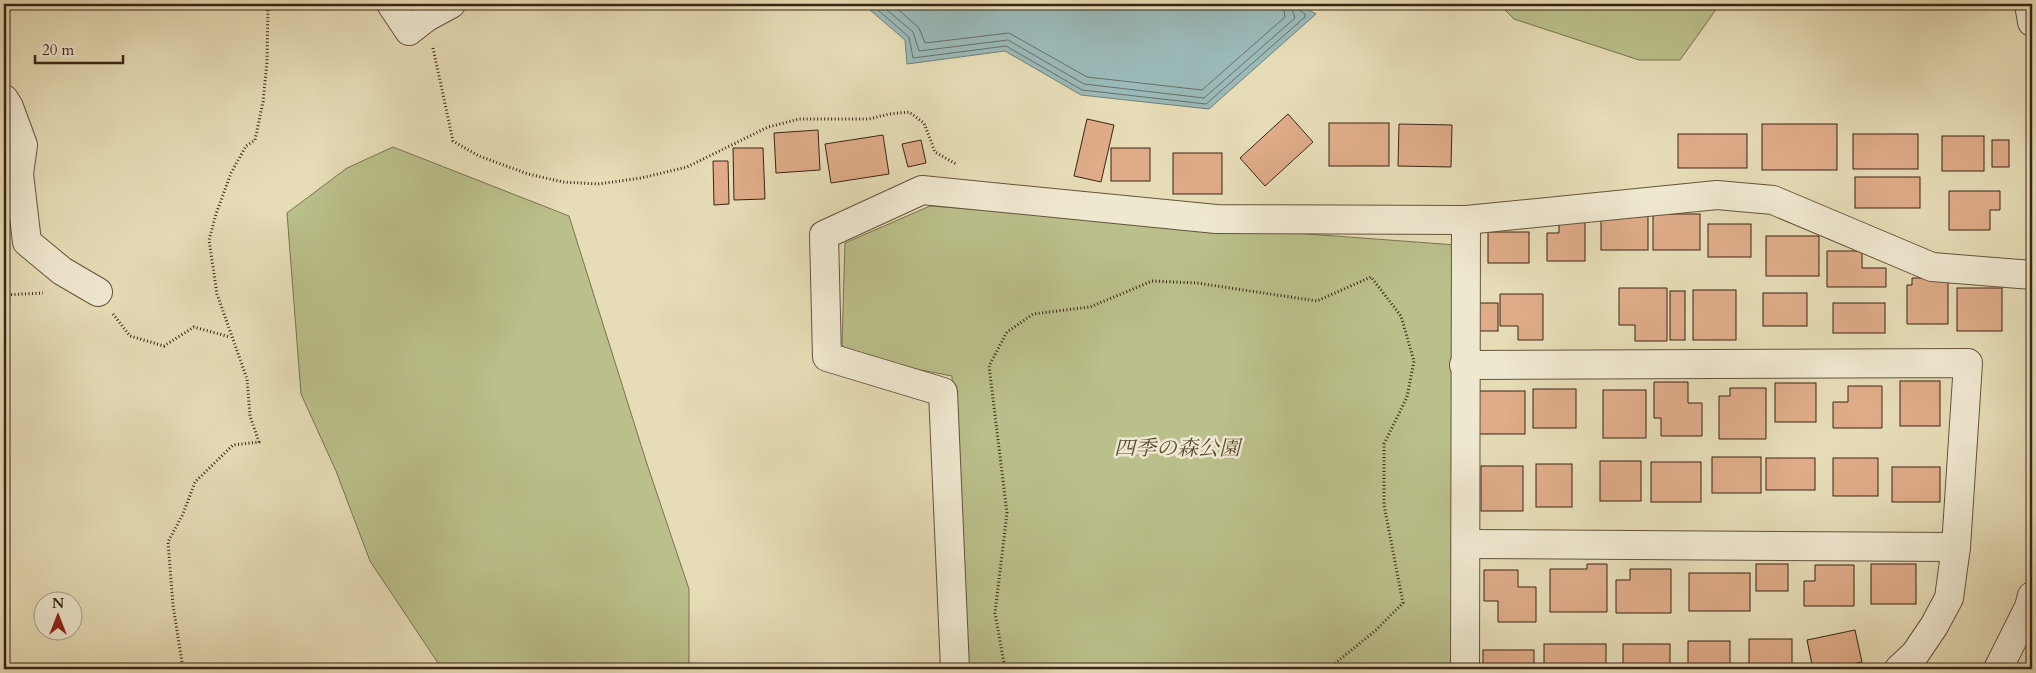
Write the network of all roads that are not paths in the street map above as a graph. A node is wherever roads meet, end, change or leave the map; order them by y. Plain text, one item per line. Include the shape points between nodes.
1 (391, 4) edge
2 (451, 4) edge
3 (2029, 4) edge
4 (2032, 22) edge
5 (4, 99) edge
6 (1466, 220) junction
7 (2032, 275) edge
8 (98, 292) road end
9 (1464, 365) junction
10 (1466, 544) junction
11 (1956, 547) junction
12 (2032, 596) edge
13 (955, 669) edge
14 (1465, 669) edge
15 (1899, 669) edge
16 (1998, 669) edge

1 - 2 street via 409,31
3 - 4 street
5 - 8 street via 22,145 19,174 27,242 62,271
6 - 7 street via 1717,195 1773,200 1932,267
6 - 9 street
6 - 13 street via 1216,219 922,190 824,235 827,358 943,392
9 - 10 street
9 - 11 street via 1968,363
10 - 11 street
10 - 14 street
11 - 15 street via 1949,598 1915,654
12 - 16 street

